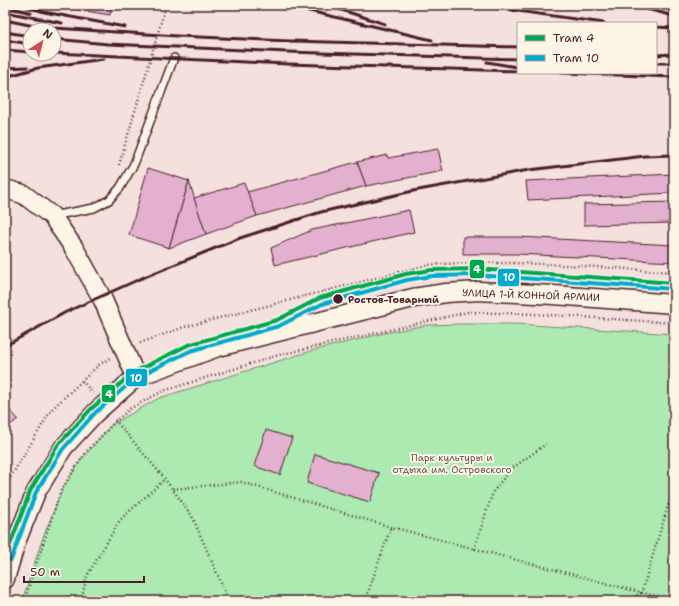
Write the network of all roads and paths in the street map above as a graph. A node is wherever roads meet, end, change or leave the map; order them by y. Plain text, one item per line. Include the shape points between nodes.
1 (166, 5) edge
2 (174, 58) dead end
3 (131, 125) dead end
4 (5, 189) edge
5 (52, 216) junction
6 (674, 304) edge
7 (674, 323) edge
8 (136, 377) junction
9 (126, 434) dead end
10 (546, 444) dead end
11 (165, 479) junction
12 (674, 486) edge
13 (173, 489) junction
14 (391, 528) junction
15 (474, 549) junction
16 (5, 579) edge
17 (642, 592) junction
18 (659, 597) junction
19 (24, 601) edge
20 (81, 601) edge
21 (229, 601) edge
22 (365, 601) edge
23 (626, 601) edge
24 (639, 601) edge
25 (658, 601) edge
26 (674, 601) edge

1 - 3 path, bridge
2 - 5 lane via 134,164 120,188 108,200 94,208
4 - 5 main road via 23,194
5 - 8 main road via 74,248 103,300
6 - 8 main road, УЛИЦА 1-Й КОННОЙ АРМИИ via 554,294 479,291 446,293 412,298 218,347
7 - 19 path via 468,312 279,356 163,391 131,408 86,452 61,490
8 - 16 main road via 95,413 63,448 36,492 16,542
9 - 11 path
10 - 15 path via 510,470 493,492
11 - 13 path
11 - 20 path via 120,520 87,576
12 - 17 path
13 - 14 path via 241,482
13 - 21 path via 192,516
14 - 15 path
14 - 22 path
15 - 17 path
17 - 18 path
17 - 23 path
17 - 24 path
18 - 25 path
18 - 26 path

